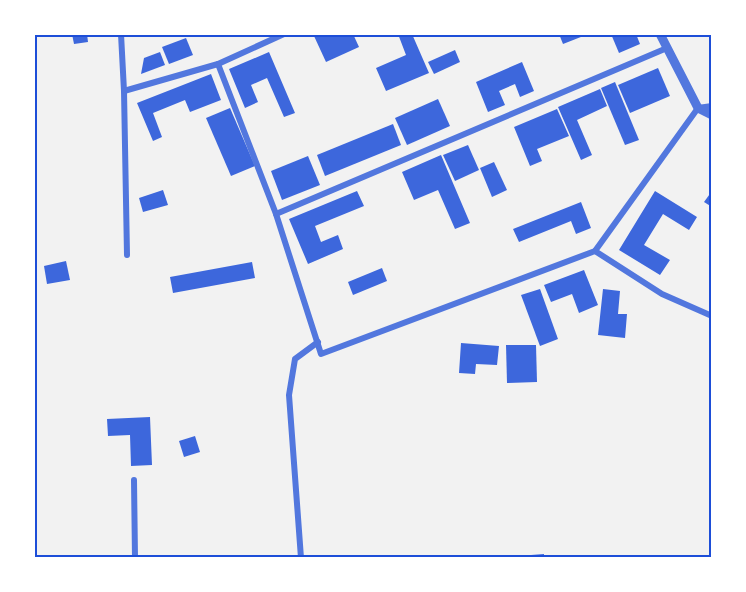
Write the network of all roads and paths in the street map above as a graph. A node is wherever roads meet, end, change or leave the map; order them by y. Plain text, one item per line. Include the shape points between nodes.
1 (121, 34) edge
2 (284, 34) edge
3 (660, 34) edge
4 (667, 48) junction
5 (218, 64) junction
6 (124, 91) junction
7 (711, 106) edge
8 (698, 108) junction
9 (711, 114) edge
10 (276, 214) junction
11 (595, 251) junction
12 (127, 255) dead end
13 (711, 316) edge
14 (318, 342) junction
15 (134, 480) dead end
16 (135, 558) edge
17 (301, 558) edge

1 - 6 street
2 - 5 street
3 - 4 street
4 - 8 street
4 - 10 street
5 - 6 street
5 - 10 street
6 - 12 street
7 - 8 street
8 - 9 street
8 - 11 street
10 - 14 street
11 - 13 street via 662,294
11 - 14 street via 321,354
14 - 17 street via 295,359 289,395
15 - 16 street

